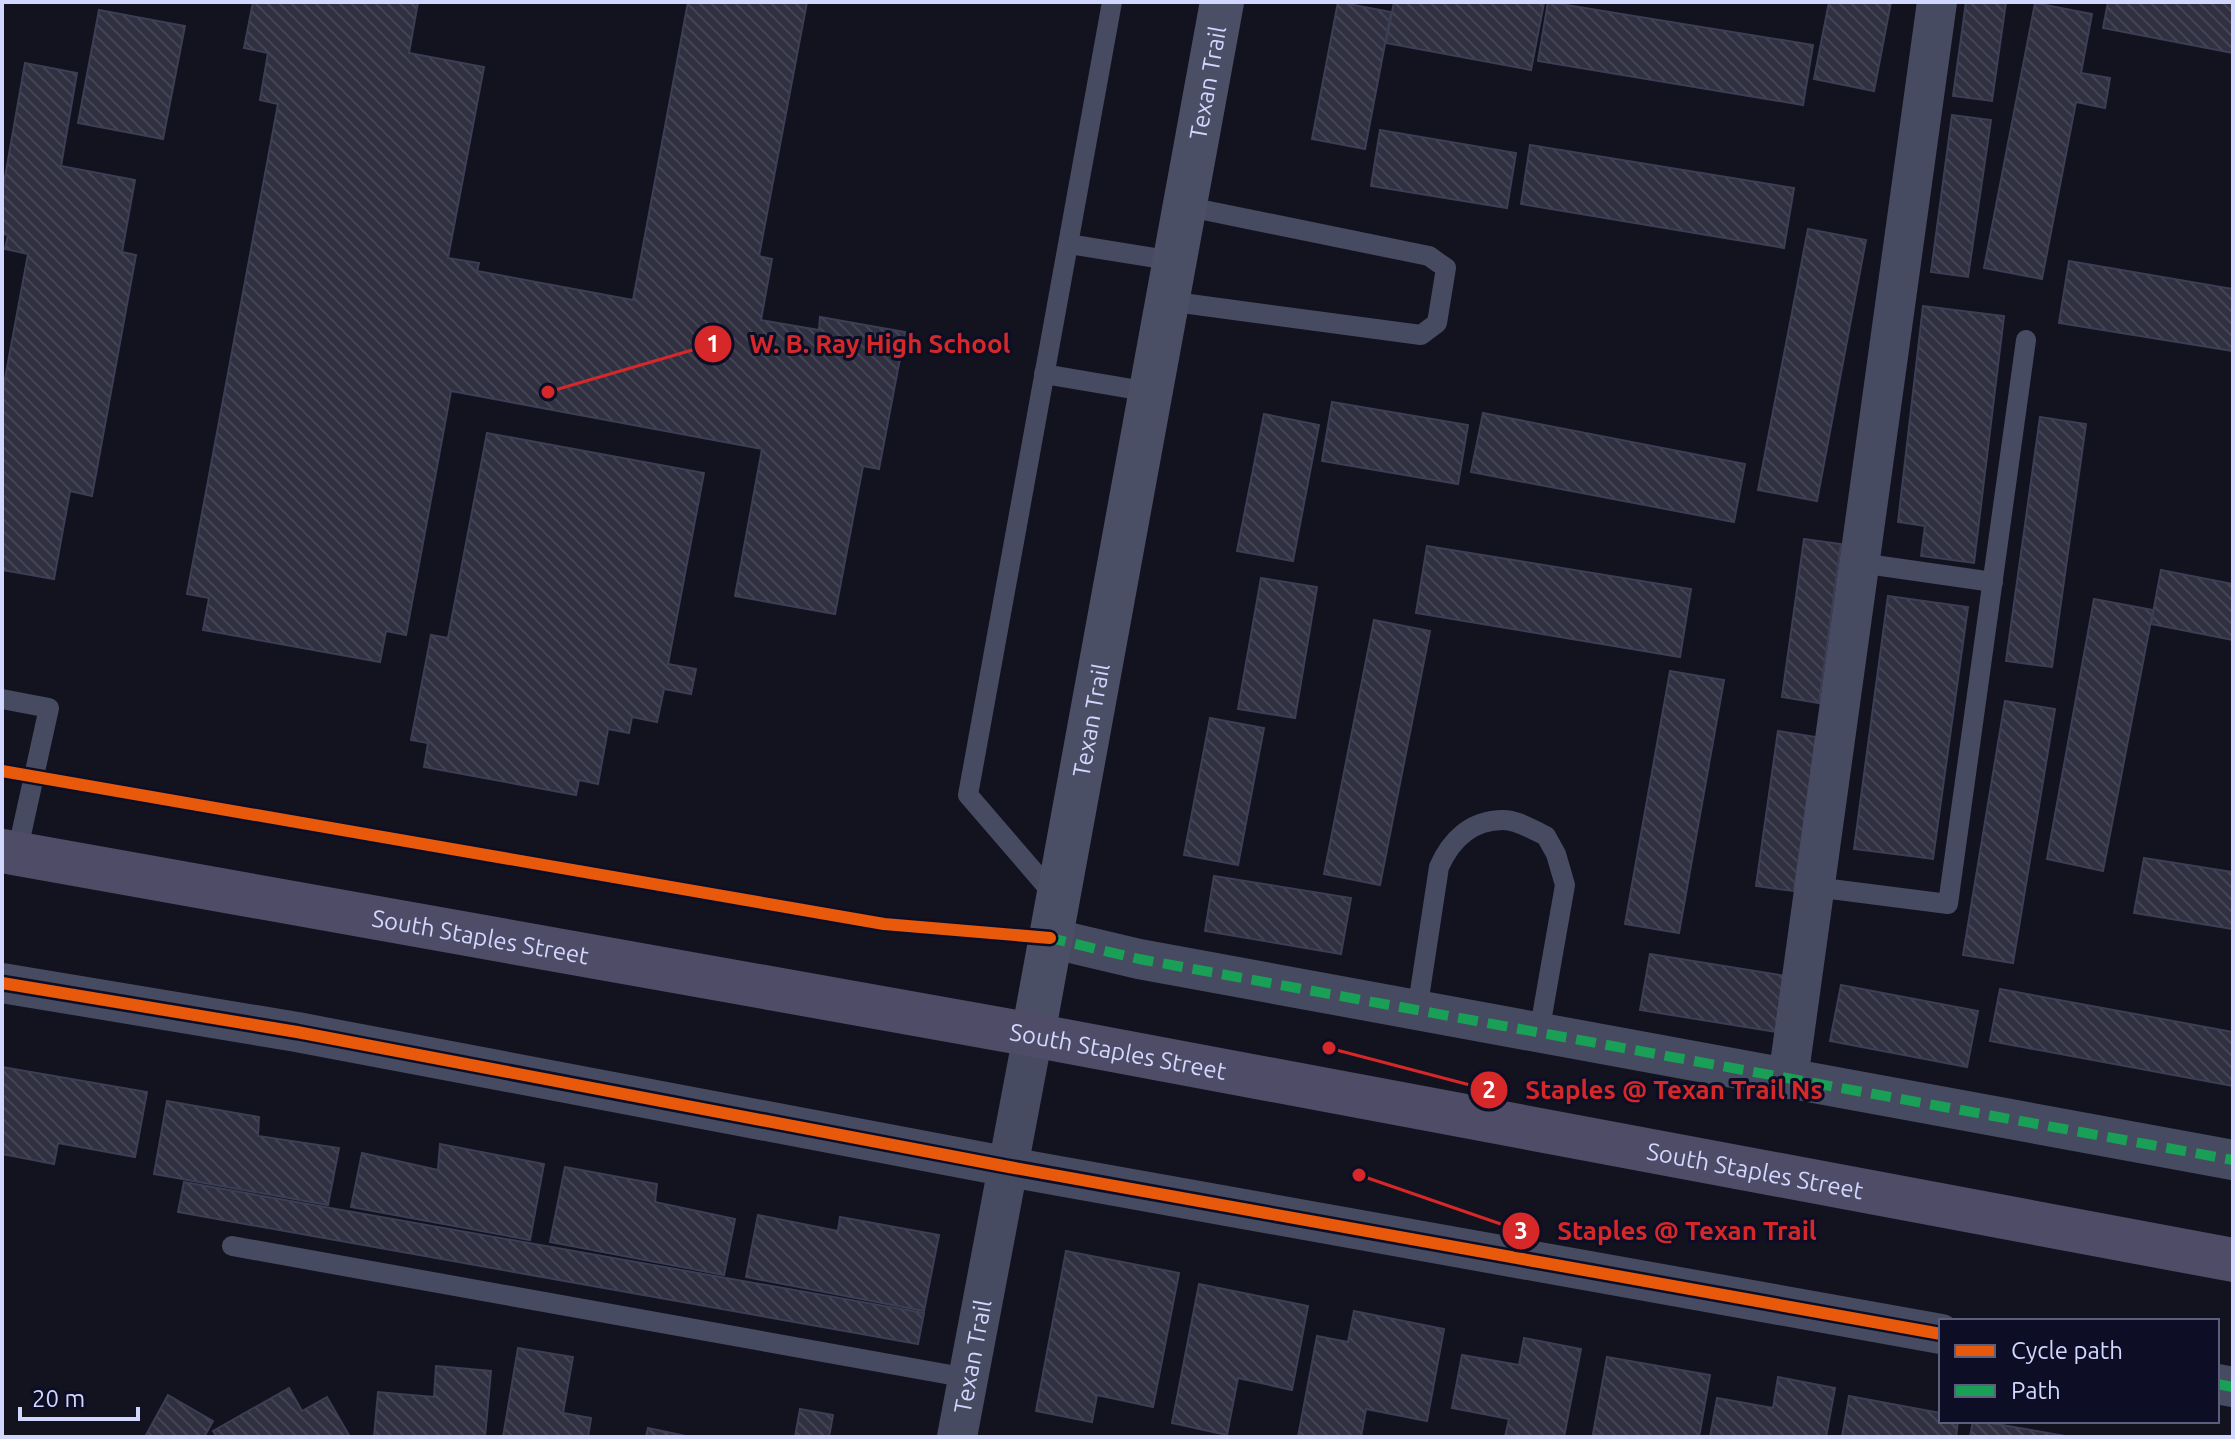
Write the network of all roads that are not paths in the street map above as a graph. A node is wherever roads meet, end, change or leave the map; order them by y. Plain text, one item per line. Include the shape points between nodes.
1 (1112, 2) edge
2 (1222, 2) edge
3 (1937, 2) edge
4 (1184, 206) junction
5 (1069, 244) junction
6 (1171, 281) junction
7 (2026, 340) dead end
8 (1044, 374) junction
9 (1150, 392) junction
10 (1860, 563) junction
11 (1993, 582) junction
12 (2, 699) edge
13 (9, 852) edge
14 (1815, 887) junction
15 (1054, 918) junction
16 (2, 983) edge
17 (1417, 1011) junction
18 (1539, 1033) junction
19 (1033, 1035) junction
20 (1788, 1079) junction
21 (2233, 1160) edge
22 (1009, 1167) junction
23 (232, 1246) dead end
24 (2233, 1260) edge
25 (1939, 1334) edge
26 (968, 1378) junction
27 (957, 1437) edge

1 - 5 lane
2 - 4 street, Texan Trail
3 - 10 street
4 - 6 street, Texan Trail
4 - 6 lane via 1429,256 1446,268 1437,323 1421,335
5 - 6 lane
5 - 8 lane
6 - 9 street, Texan Trail
7 - 11 lane
8 - 9 lane
8 - 15 lane via 968,795
9 - 15 street, Texan Trail
10 - 11 lane
10 - 14 street
11 - 14 lane via 1948,904
12 - 13 lane via 49,708
13 - 19 main road, South Staples Street
14 - 20 street
15 - 17 street via 1139,959
15 - 19 street, Texan Trail
16 - 22 street via 313,1035
17 - 18 street
17 - 18 lane via 1439,867 1449,845 1469,827 1503,820 1546,836 1565,885
18 - 20 street
19 - 22 street, Texan Trail
19 - 24 main road, South Staples Street
20 - 21 street
22 - 25 street
22 - 26 street, Texan Trail
23 - 26 lane
26 - 27 street, Texan Trail

